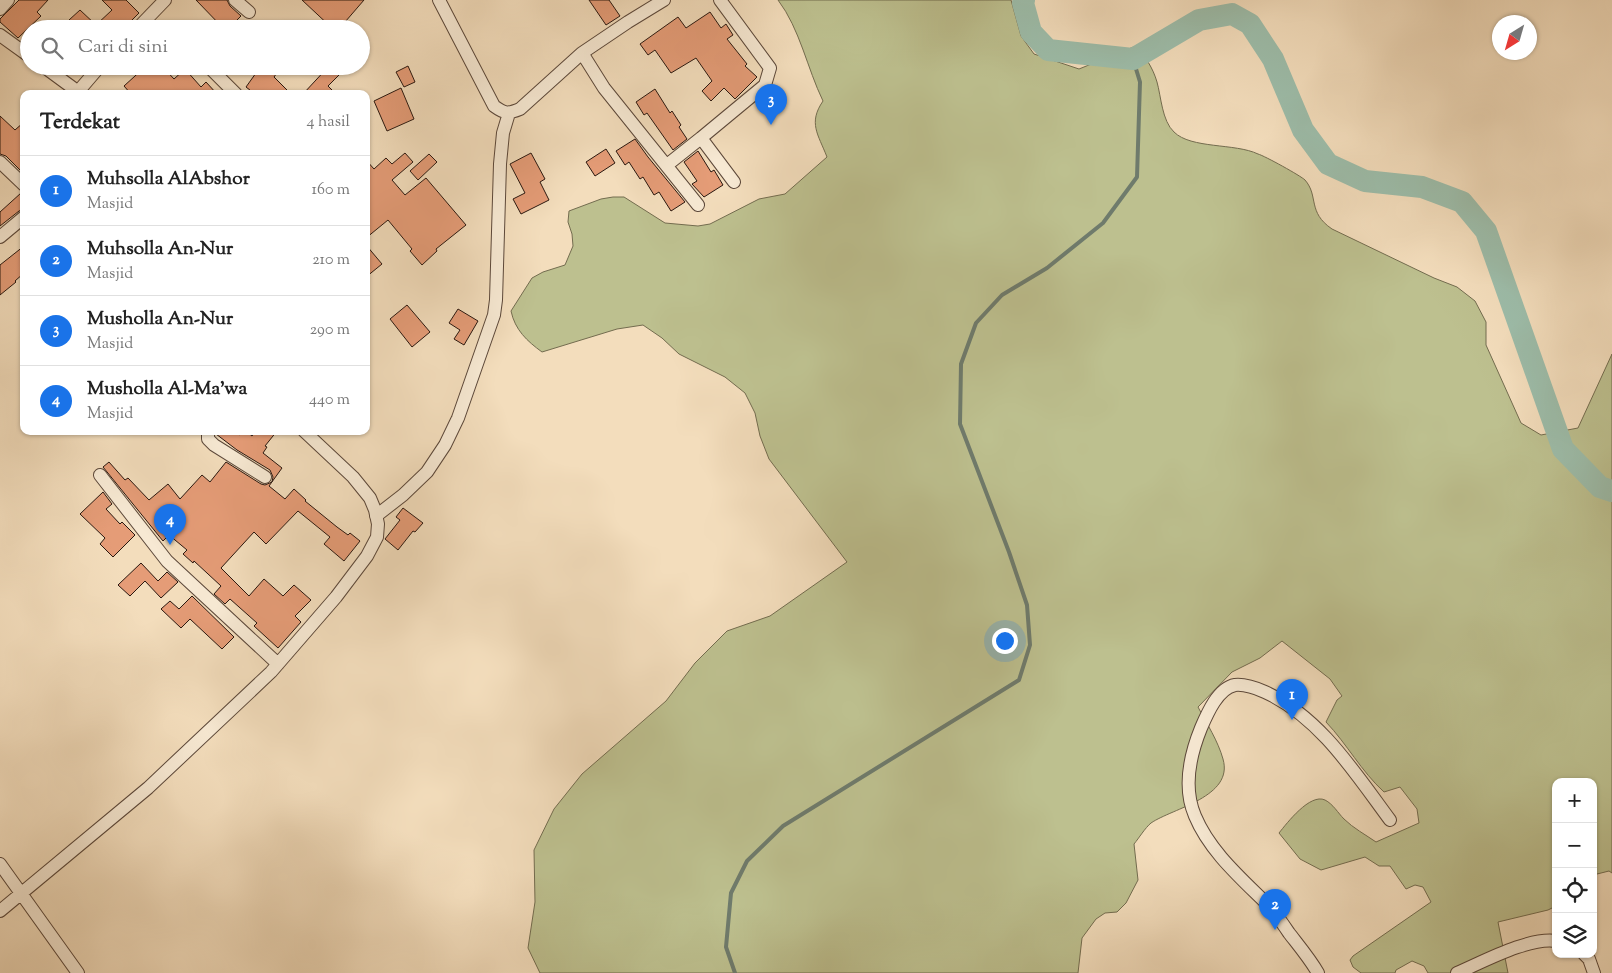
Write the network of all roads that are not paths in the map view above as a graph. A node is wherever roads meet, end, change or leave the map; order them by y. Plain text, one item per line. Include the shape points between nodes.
1 (8, 0) edge
2 (165, 0) edge
3 (235, 0) edge
4 (438, 0) edge
5 (664, 0) edge
6 (720, 0) edge
7 (0, 9) edge
8 (249, 12) dead end
9 (146, 20) edge
10 (0, 34) edge
11 (20, 49) edge
12 (582, 53) junction
13 (54, 75) edge
14 (92, 75) edge
15 (217, 75) edge
16 (73, 90) edge
17 (78, 90) edge
18 (232, 90) edge
19 (509, 113) junction
20 (701, 138) junction
21 (0, 162) edge
22 (666, 165) junction
23 (20, 181) edge
24 (734, 182) dead end
25 (698, 205) dead end
26 (20, 220) edge
27 (0, 237) edge
28 (208, 435) edge
29 (308, 435) edge
30 (100, 475) dead end
31 (265, 477) dead end
32 (376, 516) junction
33 (278, 664) junction
34 (1390, 820) dead end
35 (0, 864) edge
36 (21, 893) junction
37 (0, 911) edge
38 (1552, 941) edge
39 (1587, 958) edge
40 (78, 973) edge
41 (1318, 973) edge
42 (1457, 973) edge
43 (1594, 973) edge

1 - 7 street
2 - 9 street
3 - 8 street
4 - 19 street via 494,106
5 - 12 street
6 - 20 street via 770,68 765,85
10 - 11 street
12 - 19 street via 520,109
12 - 22 street via 604,88
13 - 16 street
14 - 17 street
15 - 18 street
19 - 32 street via 500,164 496,300 488,334 458,418 445,444 427,472
20 - 22 street
20 - 24 street
21 - 23 street
22 - 25 street
26 - 27 street
28 - 31 street via 214,445
29 - 32 street via 370,498
30 - 33 street via 167,561
32 - 33 street via 377,536 367,556
33 - 36 street via 148,788
34 - 41 street via 1342,755 1322,734 1276,697 1255,688 1235,685 1221,694 1210,709 1195,743 1189,768 1194,815 1205,836 1238,878 1270,908
35 - 36 street
36 - 37 street
36 - 40 street
38 - 42 street via 1522,946
39 - 43 street

